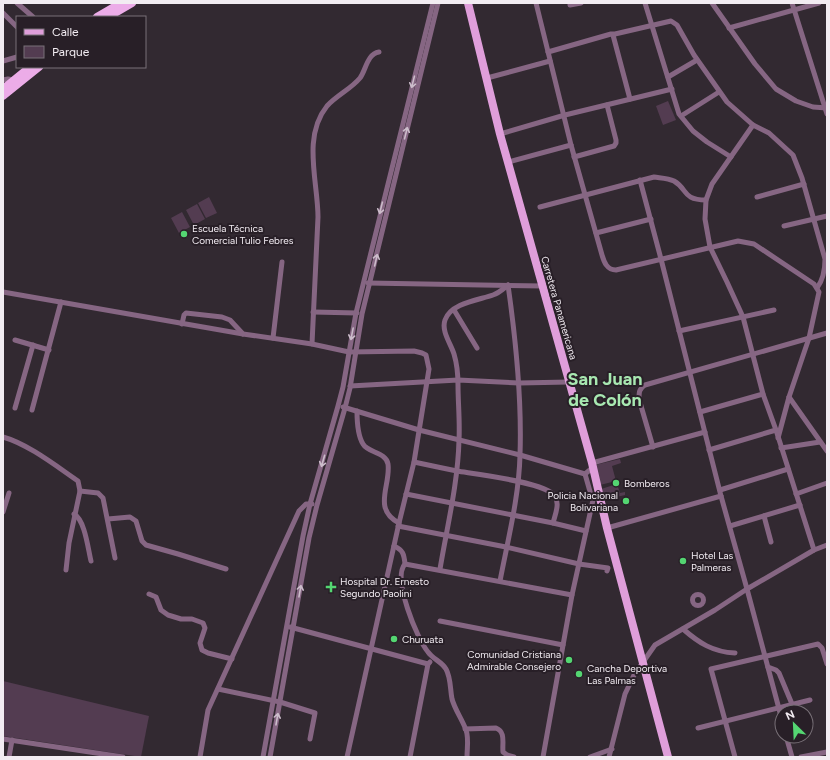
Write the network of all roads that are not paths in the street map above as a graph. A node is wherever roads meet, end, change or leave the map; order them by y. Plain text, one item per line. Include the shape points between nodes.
1 (17, 3) edge
2 (121, 3) edge
3 (132, 3) edge
4 (433, 3) edge
5 (438, 3) edge
6 (468, 3) edge
7 (536, 3) edge
8 (581, 3) edge
9 (645, 3) edge
10 (712, 3) edge
11 (792, 3) edge
12 (819, 3) edge
13 (570, 5) dead end
14 (794, 10) junction
15 (3, 13) edge
16 (32, 16) edge
17 (99, 16) edge
18 (110, 16) edge
19 (16, 26) edge
20 (652, 26) junction
21 (729, 28) junction
22 (613, 35) junction
23 (379, 52) dead end
24 (548, 52) junction
25 (16, 57) edge
26 (697, 60) junction
27 (3, 61) edge
28 (550, 61) junction
29 (29, 68) edge
30 (38, 68) edge
31 (668, 77) junction
32 (487, 78) junction
33 (3, 80) edge
34 (14, 80) junction
35 (3, 89) edge
36 (672, 89) junction
37 (719, 92) junction
38 (3, 96) edge
39 (630, 99) junction
40 (607, 104) junction
41 (826, 111) edge
42 (565, 115) junction
43 (681, 116) junction
44 (753, 125) junction
45 (500, 134) junction
46 (571, 145) junction
47 (731, 156) junction
48 (574, 157) junction
49 (508, 162) junction
50 (640, 180) junction
51 (804, 184) junction
52 (585, 195) junction
53 (757, 198) dead end
54 (706, 200) junction
55 (540, 207) dead end
56 (827, 216) edge
57 (651, 219) junction
58 (814, 220) junction
59 (784, 226) dead end
60 (596, 233) junction
61 (710, 247) junction
62 (662, 259) junction
63 (282, 262) dead end
64 (363, 282) junction
65 (370, 283) junction
66 (508, 285) junction
67 (542, 286) junction
68 (817, 288) junction
69 (3, 292) edge
70 (61, 302) junction
71 (454, 310) junction
72 (774, 310) dead end
73 (313, 312) junction
74 (356, 313) junction
75 (362, 314) junction
76 (743, 317) junction
77 (182, 324) junction
78 (679, 331) junction
79 (827, 333) edge
80 (243, 334) junction
81 (273, 338) junction
82 (809, 338) junction
83 (16, 340) dead end
84 (312, 344) junction
85 (33, 345) junction
86 (477, 348) dead end
87 (49, 350) junction
88 (349, 352) junction
89 (356, 353) junction
90 (753, 355) junction
91 (689, 373) junction
92 (458, 380) junction
93 (427, 382) junction
94 (569, 382) junction
95 (519, 383) junction
96 (350, 386) junction
97 (763, 394) junction
98 (789, 397) junction
99 (338, 406) junction
100 (15, 408) dead end
101 (345, 408) junction
102 (32, 410) dead end
103 (357, 411) junction
104 (700, 412) junction
105 (419, 430) junction
106 (776, 430) junction
107 (705, 432) junction
108 (3, 437) edge
109 (778, 438) junction
110 (459, 440) junction
111 (820, 442) junction
112 (653, 446) junction
113 (782, 448) junction
114 (709, 450) junction
115 (827, 451) edge
116 (520, 455) junction
117 (414, 462) junction
118 (592, 466) junction
119 (788, 469) junction
120 (456, 471) junction
121 (585, 474) junction
122 (517, 481) junction
123 (827, 483) edge
124 (720, 490) junction
125 (80, 491) junction
126 (9, 494) dead end
127 (406, 494) junction
128 (796, 494) junction
129 (591, 495) junction
130 (721, 496) junction
131 (600, 500) junction
132 (452, 503) junction
133 (310, 504) junction
134 (317, 505) junction
135 (800, 506) junction
136 (3, 512) edge
137 (74, 514) junction
138 (513, 515) junction
139 (764, 516) junction
140 (108, 519) junction
141 (553, 523) junction
142 (398, 525) junction
143 (730, 526) junction
144 (607, 528) junction
145 (586, 531) junction
146 (446, 535) junction
147 (771, 542) dead end
148 (827, 545) edge
149 (394, 546) junction
150 (506, 547) junction
151 (814, 550) junction
152 (116, 558) dead end
153 (91, 562) dead end
154 (405, 564) junction
155 (579, 564) junction
156 (66, 570) dead end
157 (226, 570) dead end
158 (440, 570) junction
159 (607, 572) dead end
160 (500, 581) junction
161 (747, 589) junction
162 (149, 594) dead end
163 (572, 595) junction
164 (440, 621) dead end
165 (286, 626) junction
166 (293, 628) junction
167 (683, 629) junction
168 (563, 645) junction
169 (372, 649) junction
170 (735, 653) dead end
171 (765, 657) junction
172 (232, 659) junction
173 (434, 659) junction
174 (642, 662) junction
175 (428, 664) junction
176 (827, 664) edge
177 (768, 667) junction
178 (218, 690) junction
179 (810, 700) dead end
180 (273, 701) junction
181 (280, 702) junction
182 (778, 704) edge
183 (792, 704) joint
184 (774, 709) edge
185 (725, 722) junction
186 (698, 728) dead end
187 (466, 729) junction
188 (310, 738) dead end
189 (3, 739) edge
190 (12, 740) junction
191 (788, 744) edge
192 (612, 749) junction
193 (77, 750) junction
194 (827, 752) edge
195 (9, 757) edge
196 (75, 757) edge
197 (123, 757) edge
198 (200, 757) edge
199 (263, 757) edge
200 (270, 757) edge
201 (347, 757) edge
202 (410, 757) edge
203 (467, 757) edge
204 (514, 757) edge
205 (543, 757) edge
206 (590, 757) edge
207 (610, 757) edge
208 (668, 757) edge
209 (735, 757) edge
210 (792, 757) edge
211 (801, 757) edge

1 - 16 street
2 - 17 highway
3 - 18 highway
4 -> 64 street
65 -> 5 street
6 - 32 main road, Carretera Panamericana
7 - 24 street
8 - 13 street
9 - 20 street
10 - 21 street
11 - 14 street
12 - 14 street
14 - 21 street
14 - 41 street
15 - 19 street
20 - 22 street
20 - 26 street via 671,21 677,25
20 - 31 street
21 - 41 street via 776,89 796,101
22 - 24 street
22 - 39 street
23 - 73 street via 372,56 361,77 326,108 315,131 314,173 318,217
24 - 28 street
25 - 27 street
26 - 31 street
26 - 37 street
28 - 32 street
28 - 42 street
29 - 34 highway
30 - 38 highway
31 - 36 street
32 - 45 main road, Carretera Panamericana
33 - 34 street
34 - 35 highway
36 - 39 street
36 - 43 street
37 - 43 street
37 - 44 street
39 - 40 street
40 - 42 street
40 - 48 street via 616,144
42 - 45 street
42 - 46 street
43 - 47 street via 693,131
44 - 47 street
44 - 51 street via 769,133 793,155
45 - 49 main road, Carretera Panamericana
46 - 48 street
46 - 49 street
47 - 54 street via 712,184
48 - 52 street
49 - 67 main road, Carretera Panamericana
50 - 52 street
50 - 54 street via 665,178 674,181 689,198
50 - 57 street
51 - 53 street
51 - 58 street
52 - 55 street
52 - 60 street
54 - 61 street via 705,218
56 - 58 street
57 - 60 street
57 - 62 street
58 - 59 street
58 - 68 street via 825,258 825,268
60 - 62 street via 604,261 612,270
61 - 62 street
61 - 68 street via 738,241 754,244
61 - 76 street
62 - 78 street
63 - 81 street
64 - 65 street
64 - 74 street
65 - 66 street
65 - 75 street
66 - 67 street
66 - 71 street via 492,296 468,302
66 - 95 street
67 - 94 main road, Carretera Panamericana
68 - 82 street via 819,292
69 - 70 street
70 - 77 street
70 - 87 street
71 - 86 street
71 - 92 street via 447,316 444,325 454,354
72 - 76 street
73 - 74 street
73 - 84 street
74 - 75 street
74 -> 88 street
75 - 89 street
76 - 78 street
76 - 90 street
77 - 80 street
77 - 80 street via 186,313 222,317 230,320
78 - 91 street
79 - 82 street
80 - 81 street
81 - 84 street
82 - 90 street
82 - 98 street
83 - 85 street
84 - 88 street
85 - 87 street
85 - 100 street
87 - 102 street
88 - 89 street
88 - 99 street
89 - 93 street via 422,353 426,355 429,369
89 - 96 street
90 - 91 street
90 - 97 street
91 - 104 street
91 - 112 street via 645,385 639,391
92 - 93 street
92 - 95 street
92 - 110 street
93 - 96 street
93 - 105 street
94 - 95 street
94 - 118 main road, Carretera Panamericana
95 - 116 street
96 - 101 street
97 - 104 street
97 - 106 street
98 - 109 street
98 - 111 street
99 - 101 street
99 -> 133 street
101 - 103 street
101 - 134 street
103 - 105 street
103 - 142 street via 363,444 368,450 382,455 387,462 384,501 390,517
104 - 107 street
105 - 110 street
105 - 117 street
106 - 109 street
106 - 114 street
107 - 112 street
107 - 114 street
108 - 125 street via 78,480
109 - 113 street
110 - 116 street
110 - 120 street
111 - 113 street
111 - 115 street
112 - 118 street
113 - 119 street
114 - 124 street
116 - 121 street
116 - 122 street
117 - 120 street
117 - 127 street
118 - 121 street
118 - 131 main road, Carretera Panamericana
119 - 124 street
119 - 128 street
120 - 122 street
120 - 132 street
121 - 129 street
122 - 138 street
122 - 141 street via 540,487 556,497
123 - 128 street
124 - 130 street
125 - 137 street
125 - 140 street via 100,494
126 - 136 street
127 - 132 street
127 - 142 street
128 - 135 street
129 - 131 street
129 - 145 street via 593,500
130 - 143 street
130 - 144 street
131 - 144 main road, Carretera Panamericana
132 - 138 street
132 - 146 street
133 - 134 street
133 - 165 street
133 - 172 street via 306,504 299,511
166 -> 134 street
135 - 139 street
135 - 151 street
137 - 153 street via 82,523
137 - 156 street
138 - 141 street
138 - 150 street
139 - 143 street
139 - 147 street
140 - 152 street
140 - 157 street via 130,516 136,521 142,541 146,545
141 - 145 street
142 - 146 street
142 - 149 street
143 - 161 street
144 - 174 main road, Carretera Panamericana
145 - 155 street
146 - 150 street
146 - 158 street
148 - 151 street
149 - 154 street via 401,549
149 - 169 street
150 - 155 street
150 - 160 street
151 - 161 street
154 - 158 street
154 - 173 street via 401,574 407,608 422,644
155 - 159 street via 608,568
155 - 163 street
158 - 160 street
160 - 163 street
161 - 167 street
161 - 171 street
162 - 172 street via 156,597 161,610 168,615 203,623 205,628 200,644 202,650
163 - 168 street
164 - 168 street
165 - 166 street
165 - 180 street
166 - 169 street
166 - 181 street
167 - 170 street via 693,638 719,652
167 - 174 street via 655,645
168 - 205 street
169 - 175 street
169 - 201 street
171 - 176 street via 818,644 821,645
171 - 177 street
171 - 185 street via 711,669
172 - 178 street
173 - 175 street
173 - 187 street via 446,671 454,704
174 - 192 street via 625,694
174 - 208 main road, Carretera Panamericana
175 - 202 street
177 - 182 street
177 - 183 street via 779,673
178 - 180 street
178 - 198 street via 208,710
179 - 183 street
180 - 181 street
180 - 199 street
181 - 188 street via 315,713
200 -> 181 street
184 - 185 street
185 - 186 street
185 - 209 street
187 - 203 street
187 - 204 street via 500,729 503,733 503,752
189 - 190 street
190 - 193 street
190 - 195 street
191 - 210 street
192 - 206 street
192 - 207 street
193 - 196 street
193 - 197 street
194 - 211 street

